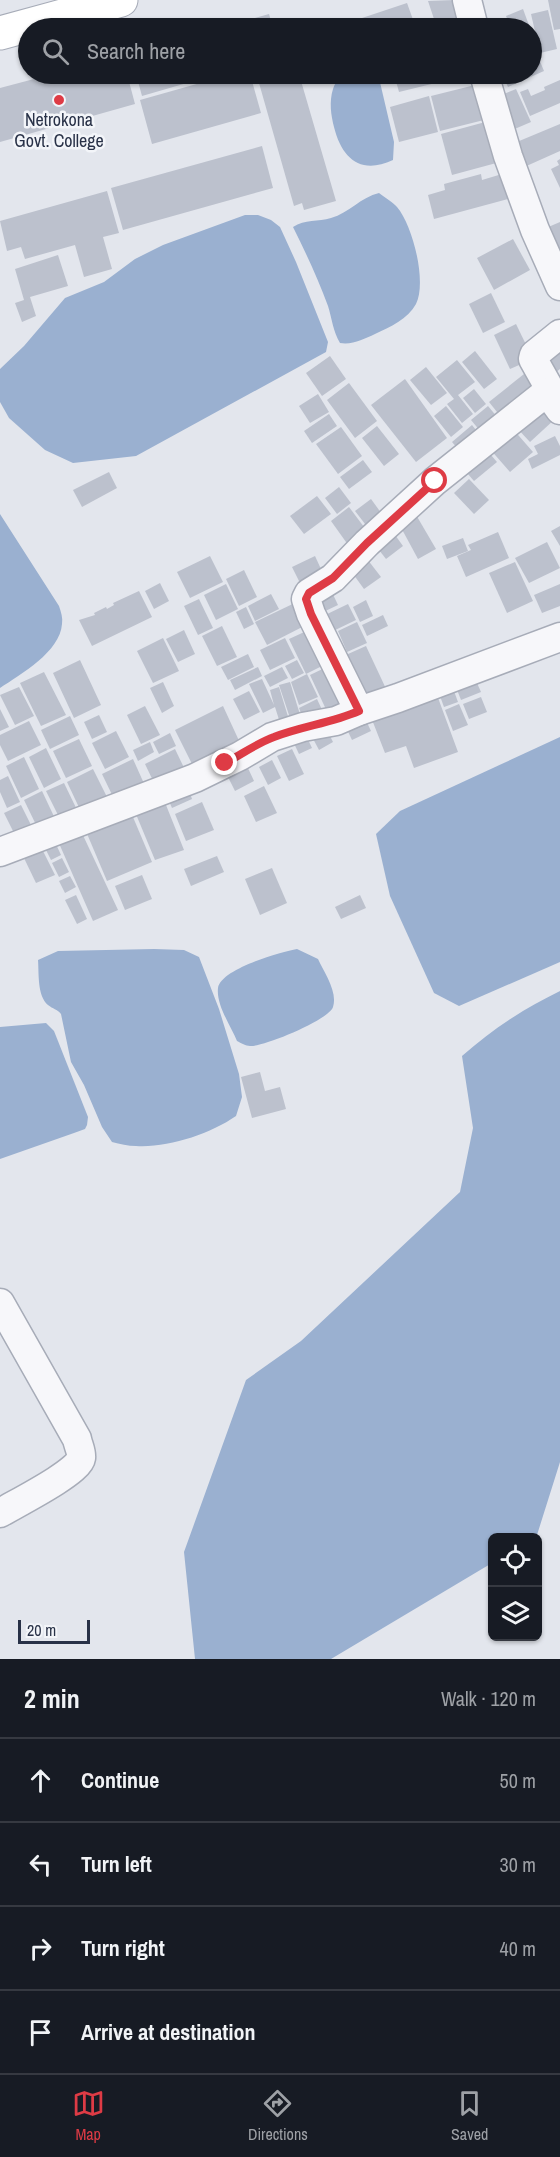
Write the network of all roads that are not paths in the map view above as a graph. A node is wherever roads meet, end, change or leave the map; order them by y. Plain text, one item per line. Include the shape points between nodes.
1 (121, 0) edge
2 (467, 0) edge
3 (55, 18) edge
4 (472, 18) edge
5 (18, 28) edge
6 (0, 33) edge
7 (487, 84) edge
8 (560, 286) edge
9 (560, 334) edge
10 (554, 401) edge
11 (560, 637) edge
12 (359, 711) junction
13 (0, 852) edge
14 (0, 1303) edge
15 (0, 1513) edge

1 - 3 main road
2 - 4 street
5 - 6 main road
7 - 8 street via 535,230
9 - 10 street via 534,355
10 - 12 street via 435,481 333,578 309,593 306,599 311,614
11 - 12 street
12 - 13 street via 272,737 195,778
14 - 15 street via 77,1439 81,1456 69,1473

